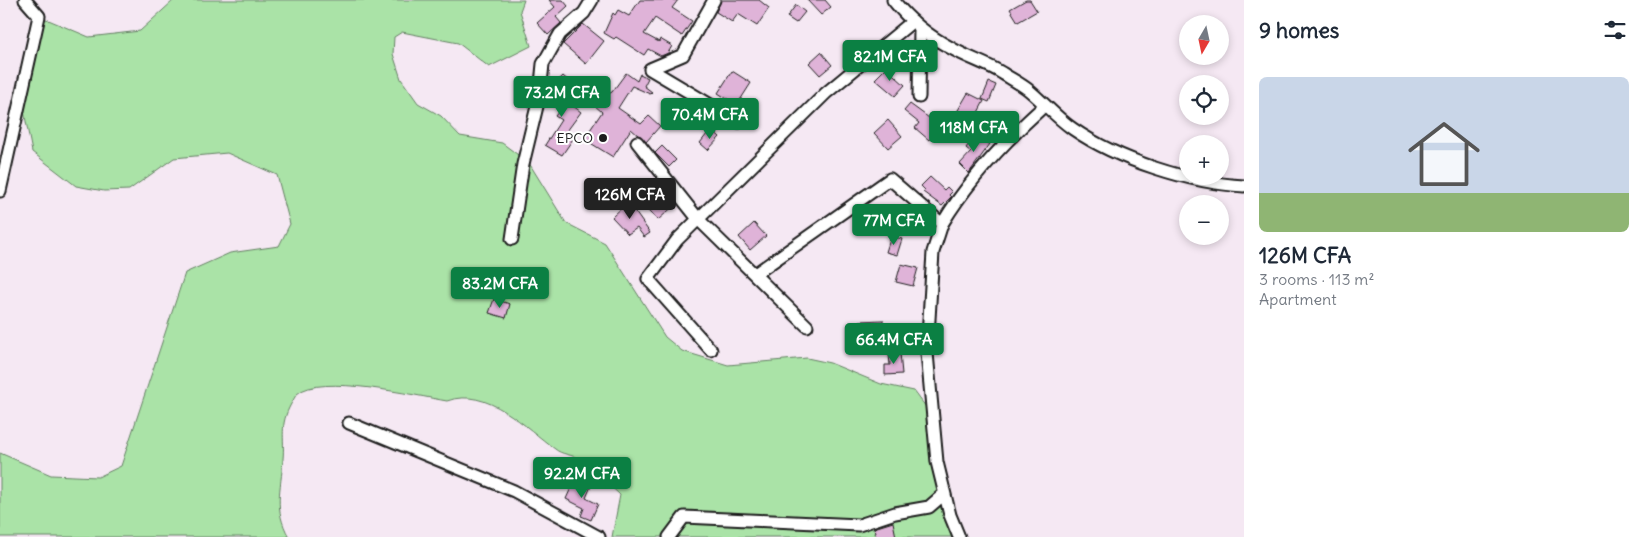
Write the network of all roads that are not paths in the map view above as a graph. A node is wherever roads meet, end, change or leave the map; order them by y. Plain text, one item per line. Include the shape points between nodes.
1 (25, 0) edge
2 (592, 0) edge
3 (714, 0) edge
4 (894, 0) edge
5 (916, 24) junction
6 (919, 97) dead end
7 (1044, 106) junction
8 (739, 122) dead end
9 (637, 142) dead end
10 (1244, 186) edge
11 (0, 192) edge
12 (700, 220) junction
13 (942, 224) junction
14 (512, 239) dead end
15 (755, 274) junction
16 (807, 326) dead end
17 (711, 350) dead end
18 (349, 423) dead end
19 (944, 494) junction
20 (599, 537) edge
21 (668, 537) edge
22 (959, 537) edge

1 - 11 street via 39,16
2 - 14 street via 584,13 560,34 543,64
3 - 8 street via 683,55 650,69
4 - 5 street
5 - 6 street
5 - 7 street via 951,48 1010,78 1030,91
5 - 12 street via 826,93
7 - 10 street via 1098,144 1154,167 1214,183
7 - 13 street via 1018,129
9 - 12 street
12 - 15 street
12 - 17 street via 677,240 648,279
13 - 15 street via 890,180
13 - 19 street via 932,252 928,353 937,462
15 - 16 street
18 - 20 street via 514,491
19 - 21 street via 929,507 859,524 684,518
19 - 22 street

